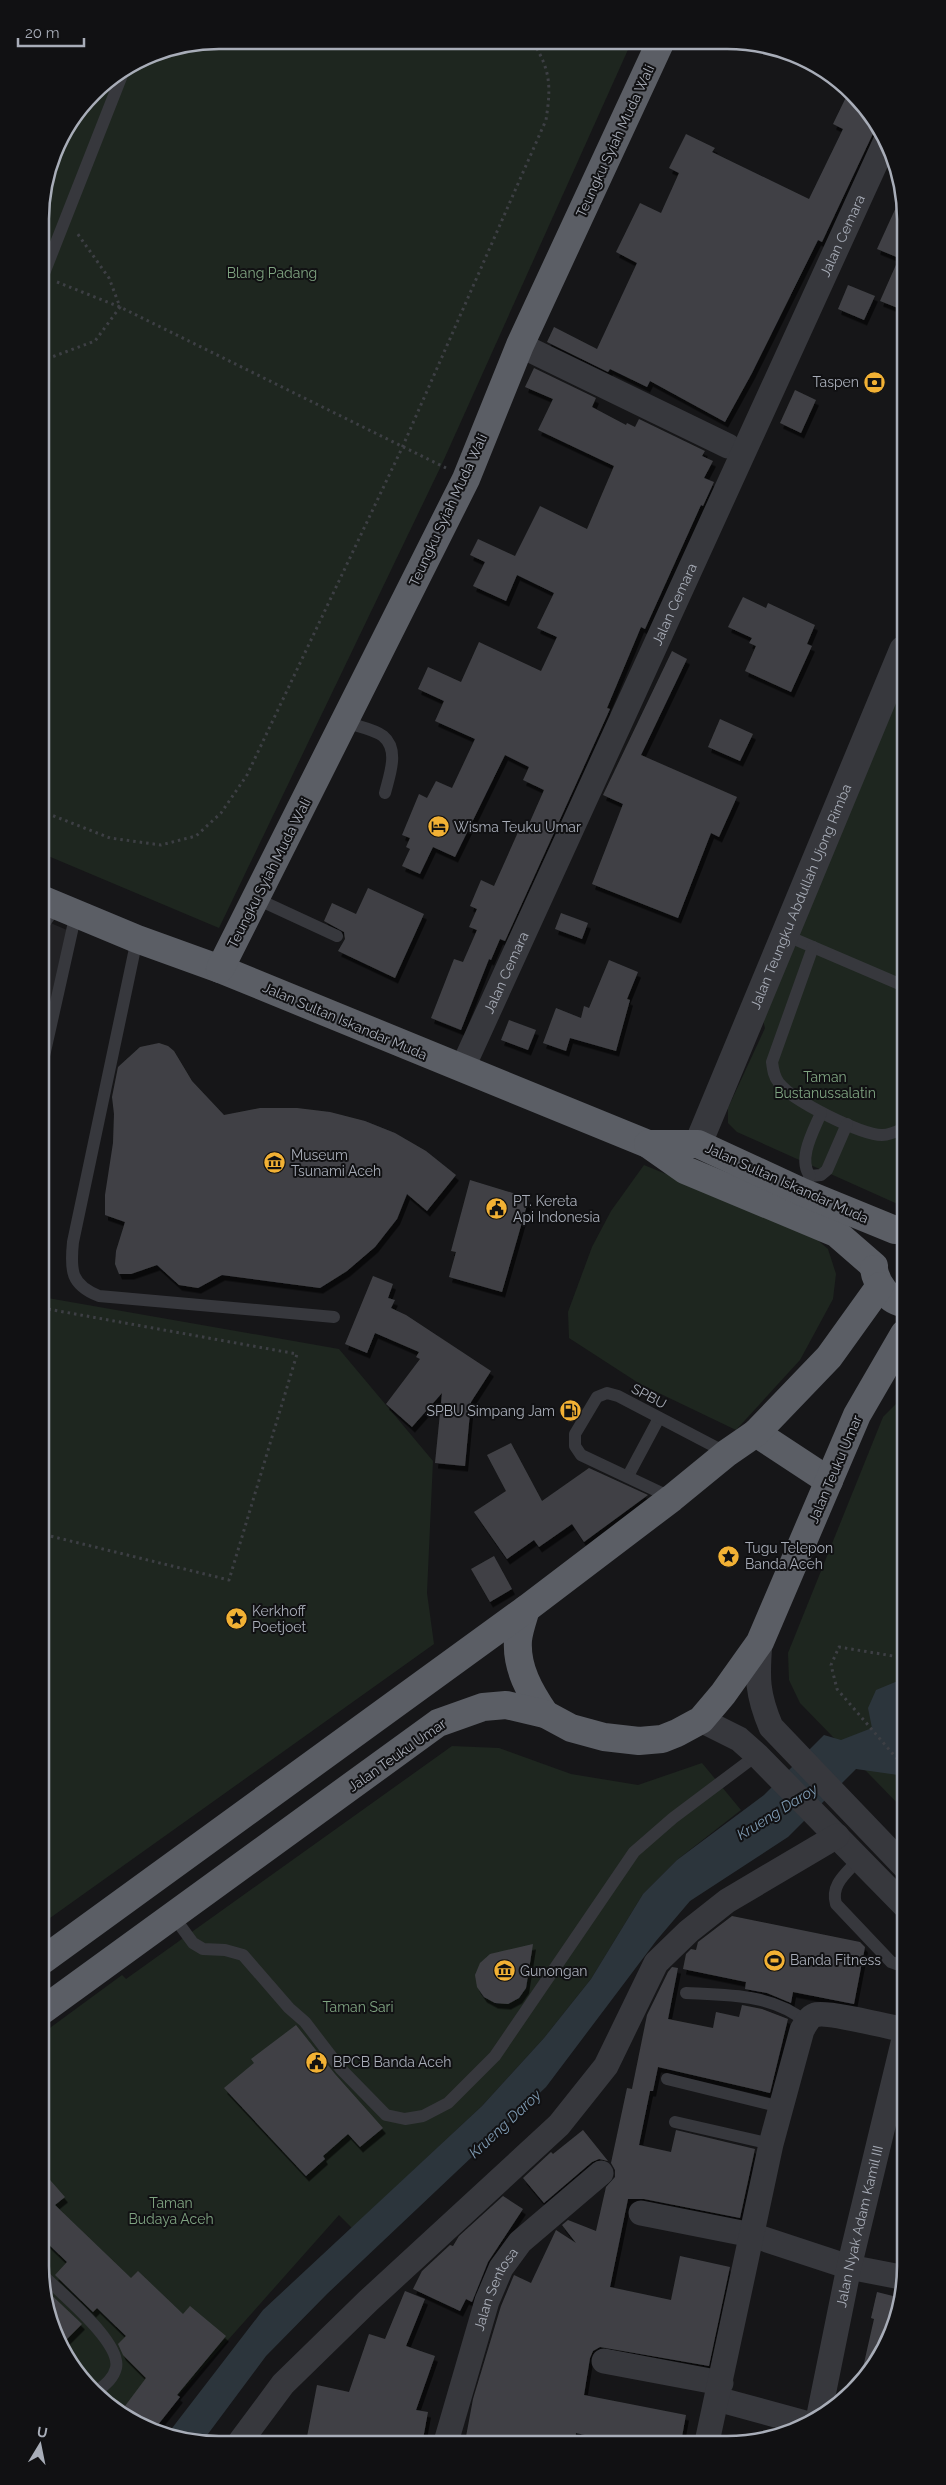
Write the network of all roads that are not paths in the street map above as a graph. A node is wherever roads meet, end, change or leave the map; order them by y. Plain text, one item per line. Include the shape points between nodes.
1 (657, 49) edge
2 (120, 80) edge
3 (882, 149) edge
4 (49, 262) edge
5 (520, 345) junction
6 (728, 446) dead end
7 (897, 664) edge
8 (345, 722) junction
9 (385, 793) dead end
10 (258, 899) junction
11 (58, 906) edge
12 (49, 918) edge
13 (785, 935) junction
14 (337, 936) dead end
15 (137, 939) junction
16 (814, 947) junction
17 (220, 969) junction
18 (897, 983) edge
19 (49, 995) edge
20 (462, 1069) junction
21 (821, 1113) junction
22 (847, 1124) junction
23 (897, 1130) edge
24 (648, 1144) junction
25 (698, 1144) junction
26 (685, 1170) junction
27 (806, 1184) junction
28 (897, 1228) edge
29 (897, 1231) edge
30 (877, 1276) junction
31 (897, 1302) edge
32 (334, 1317) dead end
33 (897, 1346) edge
34 (897, 1378) edge
35 (857, 1415) junction
36 (659, 1418) junction
37 (756, 1433) junction
38 (727, 1452) junction
39 (628, 1476) junction
40 (829, 1481) junction
41 (672, 1498) junction
42 (526, 1609) junction
43 (760, 1642) junction
44 (545, 1714) junction
45 (701, 1720) junction
46 (764, 1762) junction
47 (829, 1829) junction
48 (897, 1858) edge
49 (859, 1859) junction
50 (897, 1898) edge
51 (174, 1917) junction
52 (49, 1956) edge
53 (897, 1964) edge
54 (686, 1994) dead end
55 (49, 2006) edge
56 (806, 2022) junction
57 (897, 2028) edge
58 (897, 2068) edge
59 (667, 2079) dead end
60 (782, 2107) junction
61 (675, 2122) dead end
62 (771, 2144) junction
63 (601, 2173) dead end
64 (641, 2212) dead end
65 (752, 2235) junction
66 (849, 2267) junction
67 (897, 2276) edge
68 (49, 2281) edge
69 (604, 2361) dead end
70 (100, 2389) edge
71 (719, 2391) junction
72 (820, 2408) edge
73 (798, 2420) edge
74 (244, 2436) edge
75 (448, 2436) edge
76 (708, 2436) edge

1 - 5 highway, Teungku Syiah Muda Wali
2 - 4 lane
3 - 20 street, Jalan Cemara
5 - 6 street
5 - 8 highway, Teungku Syiah Muda Wali via 466,479
7 - 13 street, Jalan Teungku Abdullah Ujong Rimba
8 - 9 lane via 383,736 392,752
8 - 10 highway, Teungku Syiah Muda Wali
10 - 14 lane
10 - 17 highway, Teungku Syiah Muda Wali
11 - 12 lane
11 - 15 highway, Jalan Sultan Iskandar Muda
11 - 19 lane
13 - 16 lane
13 - 25 street, Jalan Teungku Abdullah Ujong Rimba
15 - 17 highway, Jalan Sultan Iskandar Muda
15 - 32 lane via 73,1242 71,1261 75,1280 83,1290 99,1296
16 - 18 lane
16 - 21 lane via 772,1062 780,1085
17 - 20 highway, Jalan Sultan Iskandar Muda
20 - 24 highway, Jalan Sultan Iskandar Muda
21 - 22 lane
21 - 27 lane via 807,1153
22 - 23 lane via 881,1135
22 - 27 lane via 827,1170
24 - 25 highway, Jalan Sultan Iskandar Muda
24 - 26 highway, Jalan Sultan Iskandar Muda
25 - 26 street
25 - 27 highway, Jalan Sultan Iskandar Muda
26 - 30 highway, Jalan Sultan Iskandar Muda via 836,1233
27 - 28 highway, Jalan Sultan Iskandar Muda
29 - 30 highway via 882,1242 876,1254
30 - 31 highway, Jalan Sultan Iskandar Muda
30 - 37 highway via 829,1357
33 - 35 highway, Jalan Teuku Umar
34 - 35 highway
35 - 40 highway, Jalan Teuku Umar
36 - 38 lane, SPBU
36 - 39 lane
36 - 39 lane, SPBU via 607,1393 597,1397 576,1434 575,1446 581,1455
37 - 38 highway
37 - 40 highway
38 - 41 highway
39 - 41 lane, SPBU
40 - 43 highway, Jalan Teuku Umar
41 - 42 highway
42 - 44 highway via 518,1640 520,1663 529,1690
42 - 52 highway
43 - 45 highway, Jalan Teuku Umar
43 - 48 street via 757,1681 771,1727
44 - 45 highway, Jalan Teuku Umar via 571,1728 604,1737 639,1741 662,1739
44 - 51 highway, Jalan Teuku Umar via 506,1706 483,1707 438,1723
45 - 46 street via 739,1739
46 - 47 street
46 - 51 lane via 673,1818 634,1852 495,2056 448,2103 423,2116 405,2120 386,2116 243,1954 203,1949 193,1943
47 - 49 street
47 - 74 street via 727,1901 656,1963 606,2066 559,2125 283,2384
49 - 50 street
49 - 53 lane via 835,1886 836,1904 891,1962
51 - 55 highway, Jalan Teuku Umar
54 - 56 lane via 760,2000 786,2008
56 - 57 street via 815,2015 828,2015
56 - 60 street
58 - 66 street, Jalan Nyak Adam Kamil III
59 - 60 lane
60 - 62 street
61 - 62 lane
62 - 65 street
63 - 75 street, Jalan Sentosa via 520,2242 501,2268 487,2301
64 - 65 street
65 - 66 street
65 - 71 street
66 - 67 street
66 - 72 street, Jalan Nyak Adam Kamil III
68 - 70 lane via 101,2332 113,2349 116,2366 110,2380
69 - 71 street
71 - 73 street
71 - 76 street

